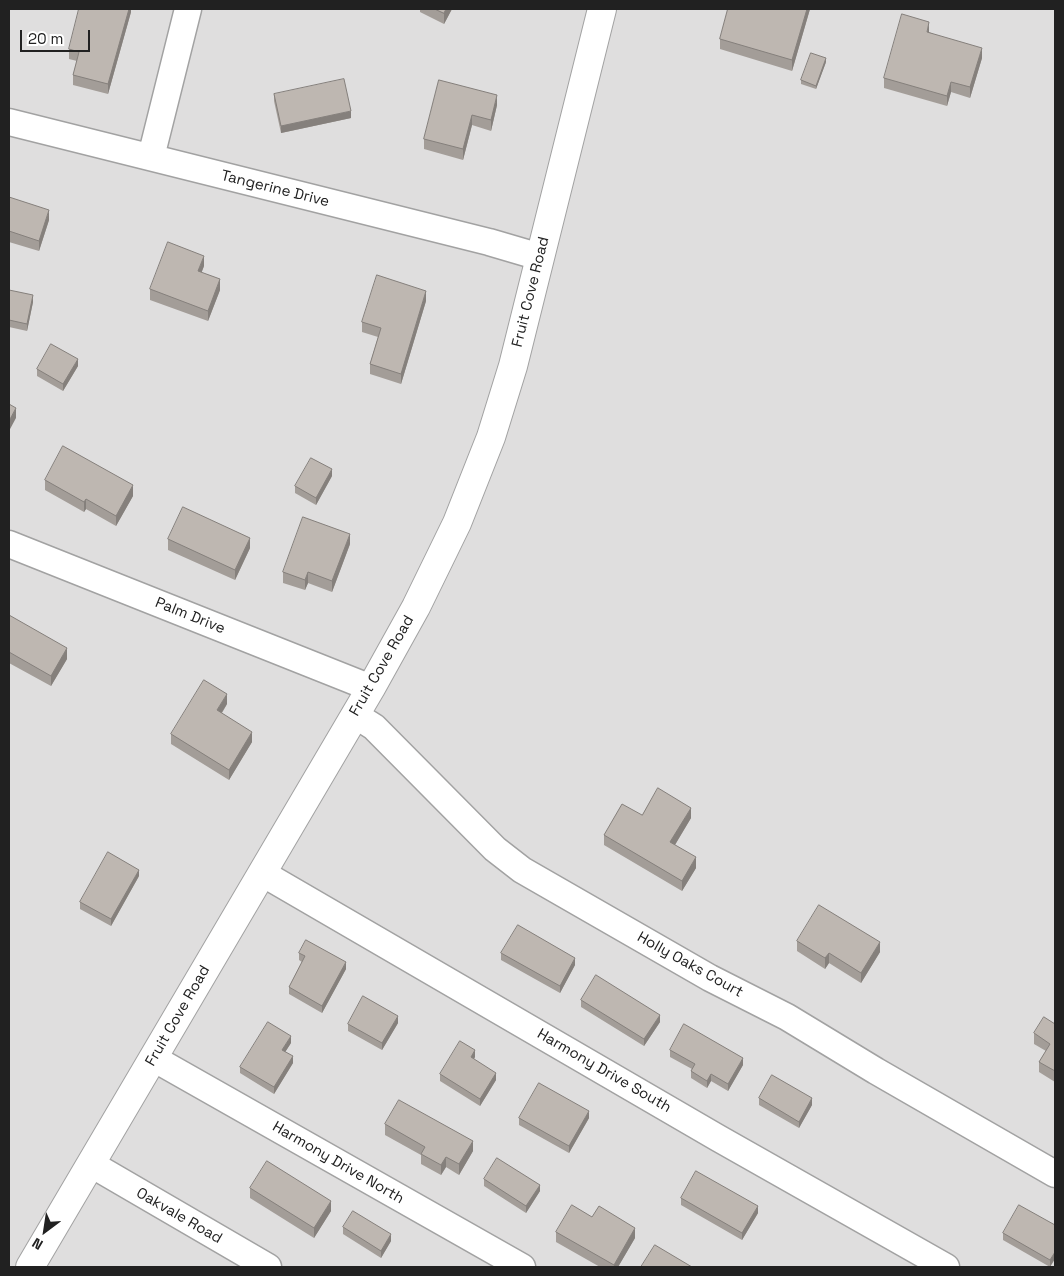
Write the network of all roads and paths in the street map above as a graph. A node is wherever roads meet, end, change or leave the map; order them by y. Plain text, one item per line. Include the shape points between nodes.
1 (188, 9) edge
2 (602, 9) edge
3 (9, 122) edge
4 (151, 157) junction
5 (540, 257) junction
6 (9, 544) edge
7 (371, 688) junction
8 (355, 715) junction
9 (262, 874) junction
10 (153, 1058) junction
11 (91, 1164) junction
12 (1055, 1174) edge
13 (30, 1267) edge
14 (268, 1267) edge
15 (522, 1267) edge
16 (946, 1267) edge

1 - 4 street
2 - 5 street, Fruit Cove Road
3 - 4 street, Tangerine Drive
4 - 5 street, Tangerine Drive
5 - 7 street, Fruit Cove Road via 513,366 457,523 416,608
6 - 7 street, Palm Drive
7 - 8 street, Fruit Cove Road
8 - 9 street, Fruit Cove Road
8 - 12 street, Holly Oaks Court via 374,727 514,865 710,978 787,1017
9 - 10 street, Fruit Cove Road
9 - 16 street, Harmony Drive South
10 - 11 street, Fruit Cove Road
10 - 15 street, Harmony Drive North
11 - 13 street, Fruit Cove Road
11 - 14 street, Oakvale Road

